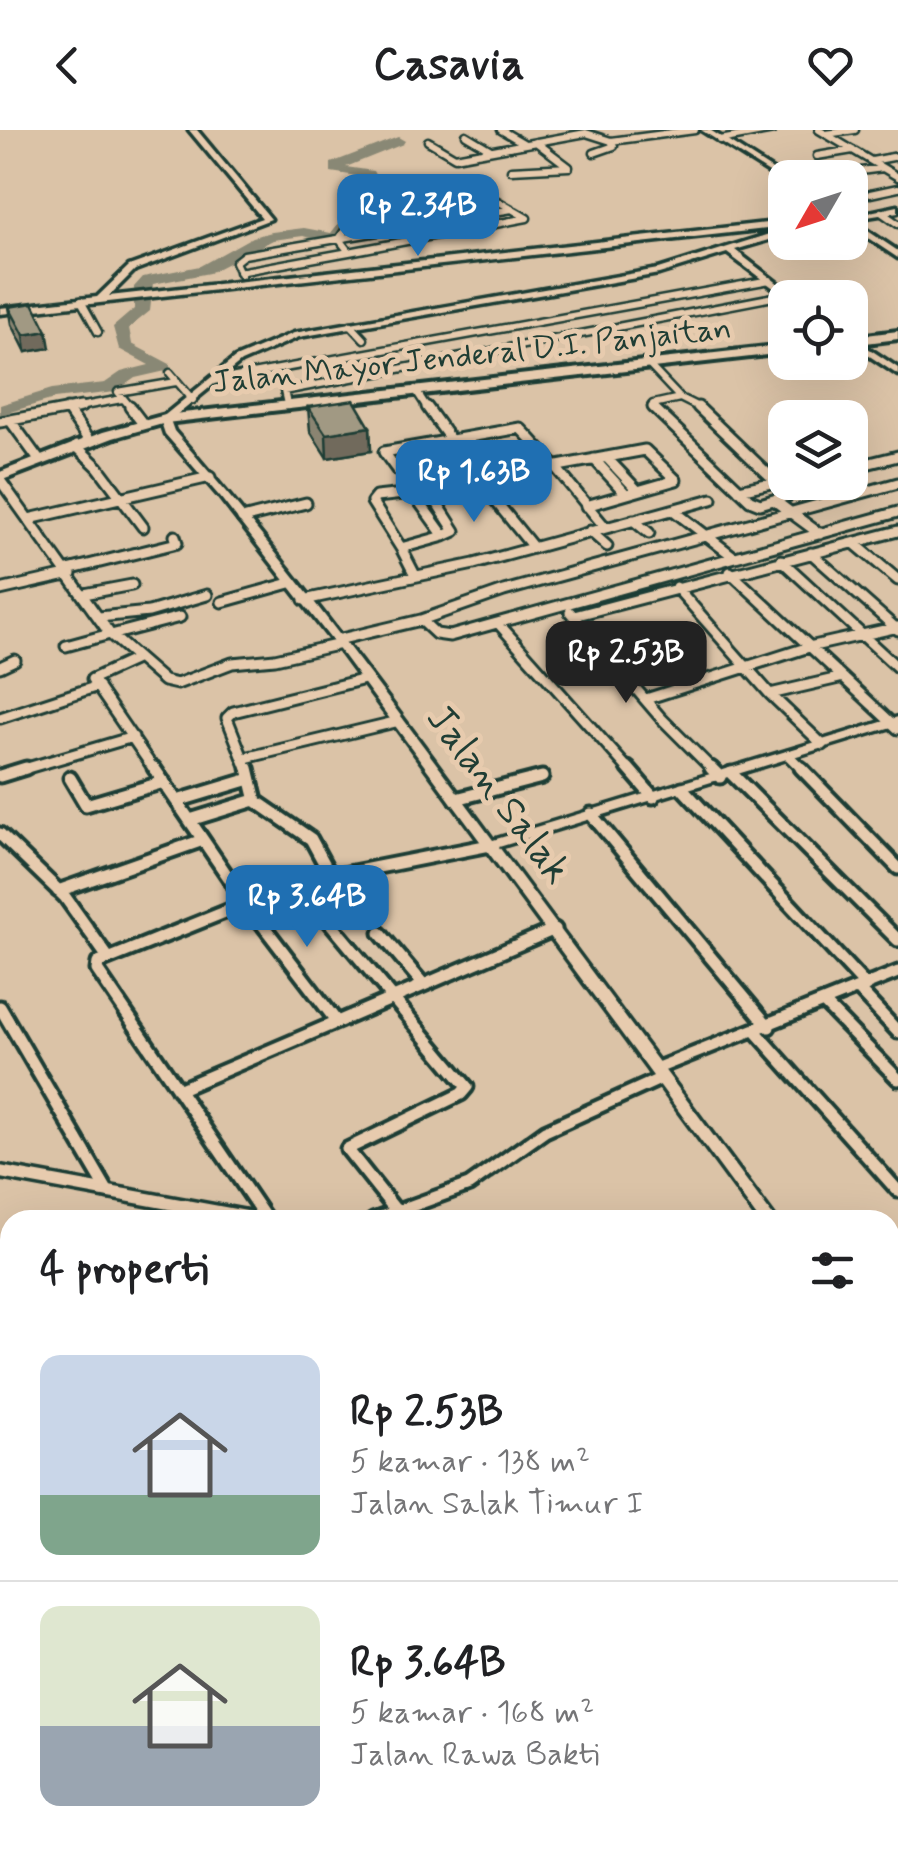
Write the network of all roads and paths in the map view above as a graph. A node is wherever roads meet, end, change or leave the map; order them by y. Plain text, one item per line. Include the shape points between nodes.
1 (193, 130) edge
2 (501, 130) edge
3 (695, 130) edge
4 (705, 130) edge
5 (773, 130) edge
6 (854, 130) edge
7 (584, 132) edge
8 (822, 132) edge
9 (466, 136) dead end
10 (635, 137) junction
11 (720, 140) junction
12 (611, 141) junction
13 (428, 142) dead end
14 (536, 142) junction
15 (524, 144) junction
16 (514, 146) junction
17 (649, 147) dead end
18 (491, 150) junction
19 (853, 150) junction
20 (594, 153) dead end
21 (817, 156) dead end
22 (898, 156) edge
23 (872, 161) junction
24 (540, 165) junction
25 (883, 168) junction
26 (511, 170) dead end
27 (768, 170) edge
28 (868, 170) edge
29 (896, 175) edge
30 (898, 188) edge
31 (870, 194) dead end
32 (510, 208) junction
33 (898, 209) edge
34 (878, 212) junction
35 (868, 214) edge
36 (898, 224) edge
37 (768, 226) edge
38 (348, 228) junction
39 (868, 234) edge
40 (768, 238) edge
41 (339, 239) junction
42 (730, 250) junction
43 (349, 252) junction
44 (898, 255) edge
45 (239, 272) junction
46 (768, 280) edge
47 (770, 280) edge
48 (247, 282) junction
49 (101, 299) junction
50 (768, 300) edge
51 (81, 301) junction
52 (0, 311) edge
53 (351, 325) junction
54 (98, 332) dead end
55 (898, 336) edge
56 (364, 339) dead end
57 (868, 339) edge
58 (768, 350) edge
59 (868, 352) edge
60 (648, 364) junction
61 (898, 372) edge
62 (214, 381) junction
63 (415, 390) junction
64 (680, 398) junction
65 (122, 400) junction
66 (192, 400) junction
67 (287, 404) junction
68 (67, 409) junction
69 (165, 420) junction
70 (5, 421) edge
71 (143, 424) junction
72 (447, 438) junction
73 (82, 444) junction
74 (501, 456) dead end
75 (898, 456) edge
76 (606, 458) junction
77 (594, 459) junction
78 (38, 460) junction
79 (466, 460) junction
80 (868, 464) edge
81 (558, 466) junction
82 (768, 470) edge
83 (210, 478) junction
84 (0, 479) edge
85 (898, 483) edge
86 (768, 485) edge
87 (886, 486) junction
88 (485, 488) junction
89 (739, 490) junction
90 (638, 491) junction
91 (626, 494) junction
92 (898, 494) edge
93 (121, 498) junction
94 (434, 498) junction
95 (712, 499) dead end
96 (420, 501) junction
97 (775, 501) joint
98 (306, 503) dead end
99 (586, 506) junction
100 (674, 510) junction
101 (898, 512) edge
102 (792, 513) junction
103 (887, 515) junction
104 (29, 519) junction
105 (242, 519) junction
106 (633, 520) junction
107 (898, 523) edge
108 (142, 528) dead end
109 (605, 528) junction
110 (590, 531) junction
111 (898, 532) edge
112 (649, 533) dead end
113 (820, 534) junction
114 (706, 535) junction
115 (175, 536) dead end
116 (444, 536) junction
117 (854, 543) junction
118 (532, 546) junction
119 (608, 546) dead end
120 (400, 548) junction
121 (811, 552) junction
122 (734, 558) junction
123 (782, 560) junction
124 (69, 572) junction
125 (730, 572) junction
126 (416, 576) junction
127 (898, 580) edge
128 (290, 583) junction
129 (132, 585) dead end
130 (676, 587) junction
131 (0, 590) edge
132 (84, 594) junction
133 (207, 595) dead end
134 (304, 600) junction
135 (222, 602) dead end
136 (564, 605) junction
137 (574, 616) junction
138 (99, 617) junction
139 (180, 617) dead end
140 (421, 620) junction
141 (498, 623) junction
142 (897, 628) edge
143 (111, 635) junction
144 (862, 636) junction
145 (339, 642) junction
146 (66, 646) dead end
147 (810, 647) junction
148 (138, 658) junction
149 (14, 660) dead end
150 (0, 666) edge
151 (744, 666) junction
152 (898, 668) edge
153 (839, 678) junction
154 (366, 679) junction
155 (98, 686) junction
156 (770, 694) junction
157 (646, 698) junction
158 (0, 718) edge
159 (399, 721) junction
160 (896, 724) edge
161 (133, 738) junction
162 (823, 745) junction
163 (788, 755) junction
164 (245, 758) junction
165 (725, 775) junction
166 (0, 776) edge
167 (542, 777) dead end
168 (70, 778) dead end
169 (250, 779) junction
170 (164, 782) junction
171 (682, 788) junction
172 (653, 797) junction
173 (456, 799) junction
174 (256, 800) junction
175 (177, 801) junction
176 (590, 814) junction
177 (190, 820) junction
178 (2, 835) edge
179 (203, 840) junction
180 (490, 845) junction
181 (898, 868) edge
182 (331, 876) junction
183 (297, 883) junction
184 (58, 891) junction
185 (246, 903) junction
186 (555, 930) junction
187 (380, 933) dead end
188 (898, 940) edge
189 (107, 956) junction
190 (898, 972) edge
191 (423, 984) junction
192 (862, 987) junction
193 (389, 998) junction
194 (825, 1004) junction
195 (0, 1008) edge
196 (337, 1022) junction
197 (763, 1029) junction
198 (898, 1032) edge
199 (659, 1073) junction
200 (898, 1080) edge
201 (178, 1090) junction
202 (0, 1172) edge
203 (898, 1191) edge
204 (108, 1192) junction
205 (209, 1210) edge
206 (258, 1210) edge
207 (395, 1210) edge
208 (402, 1210) edge
209 (761, 1210) edge

1 - 49 street via 268,219 132,268
2 - 15 street
3 - 10 street
4 - 11 street
5 - 11 street
6 - 8 street
7 - 12 street
7 - 14 street
8 - 19 street
9 - 18 street
10 - 12 street
10 - 17 street
11 - 27 street
12 - 20 street via 614,146
13 - 18 street via 452,157
14 - 15 street
14 - 24 street via 570,167
15 - 16 street
16 - 18 street
16 - 24 street
19 - 21 street
19 - 23 street
22 - 23 street
23 - 25 street
24 - 26 street
25 - 28 street
25 - 29 street
30 - 31 street
32 - 38 street
32 - 38 street via 496,196 474,197 362,214
32 - 41 street
32 - 43 street via 527,220
33 - 34 street
34 - 35 street
34 - 36 street
37 - 48 street
38 - 41 street
39 - 44 street
40 - 42 street
41 - 43 street
41 - 45 street via 244,254 236,259
42 - 47 street
42 - 53 street via 604,282
43 - 45 street
45 - 48 street
46 - 62 street
48 - 49 street
49 - 51 street
50 - 67 street via 284,391
51 - 52 street
51 - 54 street
53 - 56 street
53 - 62 street via 277,342 238,360
55 - 57 highway
58 - 60 highway, Jalan Mayor Jenderal D.I. Panjaitan
59 - 61 street
60 - 63 highway, Jalan Mayor Jenderal D.I. Panjaitan
60 - 64 street
62 - 66 street
63 - 67 highway, Jalan Mayor Jenderal D.I. Panjaitan
63 - 72 street
64 - 82 street via 701,408
64 - 89 street via 651,405
65 - 66 street via 120,392 173,377
65 - 68 street
65 - 71 street
66 - 69 street
67 - 69 highway, Jalan Mayor Jenderal D.I. Panjaitan
68 - 70 street
68 - 73 street
69 - 71 highway, Jalan Mayor Jenderal D.I. Panjaitan
69 - 83 street, Jalan Salak
70 - 78 street
71 - 73 highway, Jalan Mayor Jenderal D.I. Panjaitan
72 - 79 street
72 - 79 street via 384,452 397,470
72 - 81 street via 520,428
73 - 78 highway, Jalan Mayor Jenderal D.I. Panjaitan
73 - 93 street
74 - 79 street
75 - 80 street
76 - 77 street
76 - 90 street
76 - 90 street via 650,451 676,480
77 - 81 street
77 - 91 street
78 - 84 highway, Jalan Mayor Jenderal D.I. Panjaitan
79 - 88 street
81 - 99 street
83 - 93 street
83 - 105 street, Jalan Salak
84 - 104 street
85 - 87 street
86 - 89 street
87 - 92 street
87 - 102 street
88 - 94 street
88 - 118 street
89 - 97 street via 755,503
90 - 91 street
91 - 99 street
93 - 104 street
93 - 108 street
94 - 96 street
94 - 116 street via 456,531
95 - 100 street
96 - 116 street
96 - 120 street via 412,492 372,501
97 - 102 street
98 - 105 street
99 - 109 street
100 - 106 street
100 - 114 street
101 - 103 street
102 - 113 street
102 - 114 street
103 - 107 street
103 - 113 street
104 - 124 street
105 - 128 street, Jalan Salak
106 - 109 street
106 - 112 street
109 - 110 street
110 - 118 street
110 - 119 street
111 - 117 street
113 - 122 street
114 - 122 street
114 - 140 street
115 - 124 street via 178,543
116 - 120 street
117 - 121 street
117 - 127 street
118 - 126 street
120 - 126 street
121 - 123 street
121 - 142 street
122 - 136 street
123 - 125 street
123 - 144 street
124 - 131 street
124 - 132 street
125 - 130 street
125 - 147 street
126 - 134 street
128 - 134 street, Jalan Salak
128 - 135 street
129 - 132 street
130 - 137 street
130 - 151 street
132 - 138 street
133 - 138 street
134 - 145 street, Jalan Salak
136 - 137 street
136 - 141 street
137 - 157 street
138 - 143 street
139 - 143 street
140 - 141 street via 446,636
140 - 145 street
141 - 172 street
142 - 144 street
143 - 146 street
143 - 148 street
144 - 147 street
144 - 152 street
145 - 148 street via 232,664 177,684
145 - 154 street, Jalan Salak
147 - 151 street
147 - 153 street
148 - 155 street via 94,676
149 - 150 street
151 - 156 street
151 - 157 street
153 - 156 street
153 - 160 street
154 - 159 street, Jalan Salak
154 - 164 street via 230,712
155 - 158 street
155 - 161 street
156 - 162 street
157 - 165 street
159 - 164 street
159 - 173 street, Jalan Salak
160 - 162 street
161 - 166 street
161 - 170 street
162 - 163 street
163 - 165 street
163 - 181 street
164 - 169 street
165 - 171 street
165 - 188 street
167 - 173 street
168 - 170 street via 82,804
169 - 174 street
169 - 175 street
170 - 175 street
171 - 172 street
171 - 192 street
172 - 176 street
173 - 180 street, Jalan Salak
174 - 177 street
174 - 182 street via 316,841
175 - 177 street
176 - 180 street
176 - 197 street
177 - 179 street
178 - 184 street
179 - 184 street
179 - 185 street
180 - 182 street
180 - 186 street, Jalan Salak
182 - 183 street
183 - 185 street
183 - 193 street
184 - 189 street
185 - 189 street
185 - 196 street
186 - 191 street
186 - 199 street, Jalan Salak
187 - 191 street
189 - 201 street via 97,970
190 - 192 street
191 - 193 street
192 - 194 street
192 - 198 street
193 - 196 street
193 - 207 street via 467,1090 347,1149
194 - 197 street
194 - 200 street
195 - 204 street
196 - 201 street
197 - 199 street
197 - 203 street
199 - 208 street via 545,1131 470,1184
199 - 209 street, Jalan Salak
201 - 206 street
202 - 204 street
204 - 205 street

